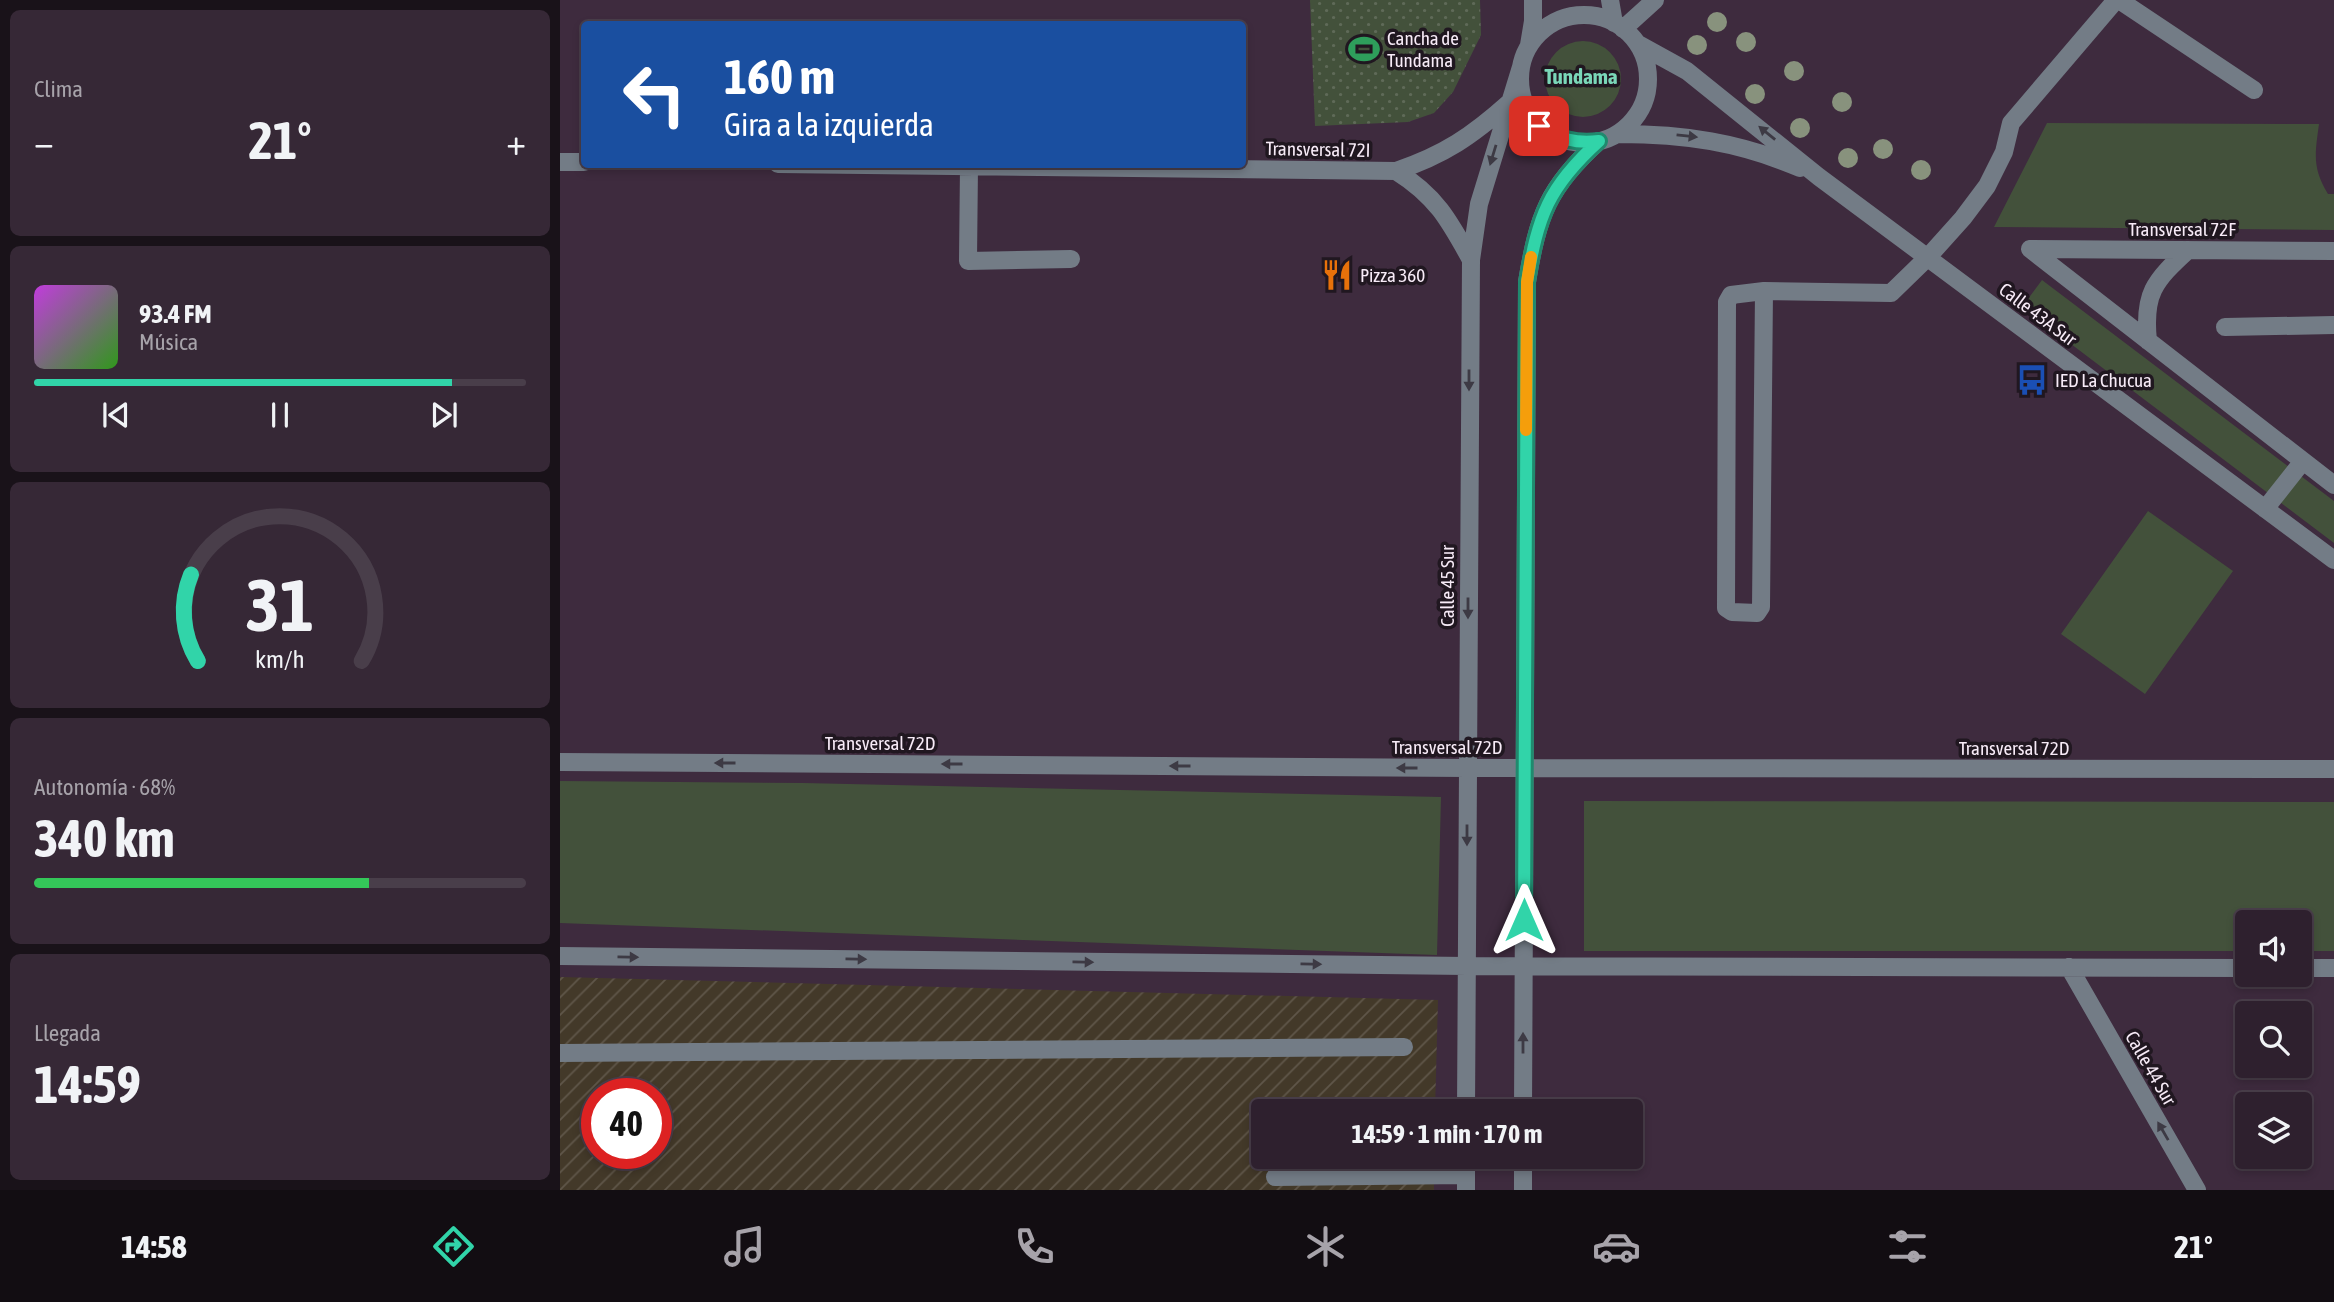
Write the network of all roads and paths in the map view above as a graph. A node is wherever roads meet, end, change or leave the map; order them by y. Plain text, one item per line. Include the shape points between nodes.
1 (1533, 0) edge
2 (1610, 0) edge
3 (1656, 0) edge
4 (2117, 0) edge
5 (1619, 26) junction
6 (1638, 44) junction
7 (1528, 47) junction
8 (1521, 67) junction
9 (2253, 90) dead end
10 (1510, 102) junction
11 (1619, 134) junction
12 (1599, 141) junction
13 (560, 162) edge
14 (581, 162) edge
15 (969, 168) edge
16 (1140, 168) edge
17 (1396, 171) junction
18 (1819, 177) junction
19 (2188, 250) junction
20 (2334, 251) edge
21 (1928, 257) junction
22 (1071, 259) dead end
23 (1471, 260) junction
24 (1764, 291) junction
25 (2334, 324) edge
26 (2225, 327) dead end
27 (2148, 341) junction
28 (2303, 461) junction
29 (2334, 485) edge
30 (2265, 509) junction
31 (2334, 560) edge
32 (560, 762) edge
33 (1468, 768) junction
34 (1524, 768) junction
35 (2334, 769) edge
36 (560, 956) edge
37 (1467, 966) junction
38 (1524, 966) junction
39 (2069, 967) junction
40 (2235, 968) edge
41 (2312, 968) edge
42 (2334, 968) edge
43 (1404, 1047) dead end
44 (560, 1053) edge
45 (1466, 1099) edge
46 (1523, 1099) edge
47 (1523, 1169) edge
48 (1466, 1174) edge
49 (1276, 1177) dead end
50 (1374, 1183) edge
51 (1523, 1190) edge
52 (2197, 1190) edge

1 - 7 street
2 - 5 street
3 - 5 street
4 - 9 street
4 - 21 street via 2011,123 2004,152 1987,186
5 - 6 street
5 - 7 street via 1576,16 1557,21
6 - 11 street via 1646,62 1644,103
18 -> 6 street, Calle 43A Sur via 1687,71
7 - 8 street
8 - 10 street, Calle 45 Sur
8 - 12 street via 1520,88 1539,126 1557,138
10 - 17 street, Transversal 72I via 1454,146
10 -> 23 street, Calle 45 Sur via 1479,204
11 - 12 street
11 -> 18 street, Calle 43A Sur via 1674,135 1728,144
12 - 34 street via 1570,169 1543,211 1527,282
13 - 14 street
15 - 22 street via 968,261
16 - 17 street, Transversal 72I
17 - 23 street, Transversal 72I via 1431,197
18 - 21 street, Calle 43A Sur
19 - 20 street, Transversal 72F
19 - 27 street via 2155,284 2147,303
19 - 27 street, Transversal 72F via 2030,249
21 - 24 street via 1891,293
21 - 30 street, Calle 43A Sur
23 -> 33 street, Calle 45 Sur
24 - 24 street via 1761,607 1757,613 1732,612 1726,608 1727,302 1731,295
25 - 26 street
27 - 28 street
28 - 29 street
28 - 30 street
30 - 31 street, Calle 43A Sur
33 -> 32 street, Transversal 72D
33 - 34 street, Transversal 72D
33 -> 37 street, Calle 45 Sur
34 - 35 street, Transversal 72D
34 - 38 street
36 -> 37 street
37 - 38 street
37 - 45 street, Calle 45 Sur
38 - 39 street
46 -> 38 street
39 - 40 street
52 -> 39 street, Calle 44 Sur
41 - 42 street
43 - 44 street
47 - 51 street
48 - 50 street
49 - 50 street

